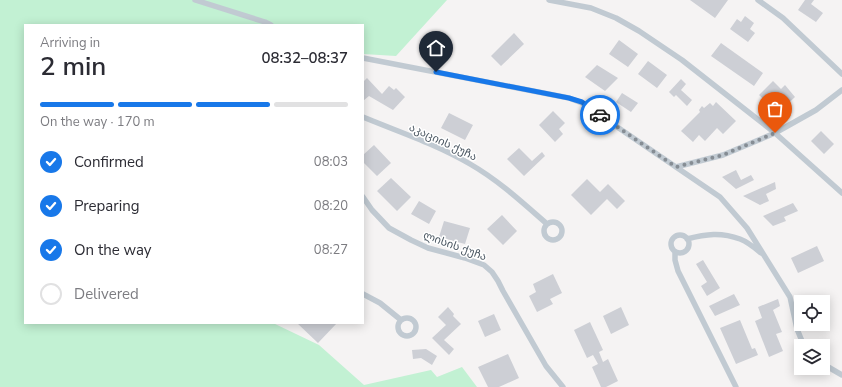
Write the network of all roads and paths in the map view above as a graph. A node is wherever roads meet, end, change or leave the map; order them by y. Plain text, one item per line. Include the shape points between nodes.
1 (195, 0) edge
2 (549, 0) edge
3 (758, 0) edge
4 (269, 24) edge
5 (364, 58) edge
6 (842, 74) edge
7 (842, 90) edge
8 (364, 117) edge
9 (775, 133) junction
10 (676, 167) junction
11 (842, 193) edge
12 (364, 198) edge
13 (547, 224) dead end
14 (687, 239) junction
15 (675, 252) junction
16 (763, 254) junction
17 (364, 295) edge
18 (401, 320) dead end
19 (801, 339) edge
20 (830, 368) edge
21 (842, 376) edge
22 (563, 387) edge
23 (736, 387) edge

1 - 4 street
2 - 9 street via 591,8 639,31 682,60
3 - 6 street via 783,18
5 - 10 street via 582,102
7 - 9 street via 816,110
8 - 13 street, აკაციის ქუჩა via 469,163 516,196
9 - 10 street via 723,155
9 - 11 street
10 - 16 street via 720,197 747,228
12 - 22 street, ლისის ქუჩა via 389,228 428,248 484,265 492,272 546,366
14 - 15 street via 689,246 686,250 682,253
14 - 15 street via 680,235 672,239 670,244
14 - 16 street via 704,234 723,235 741,240
15 - 23 street via 678,271
16 - 19 street via 790,297
17 - 18 street via 380,303
20 - 21 street

